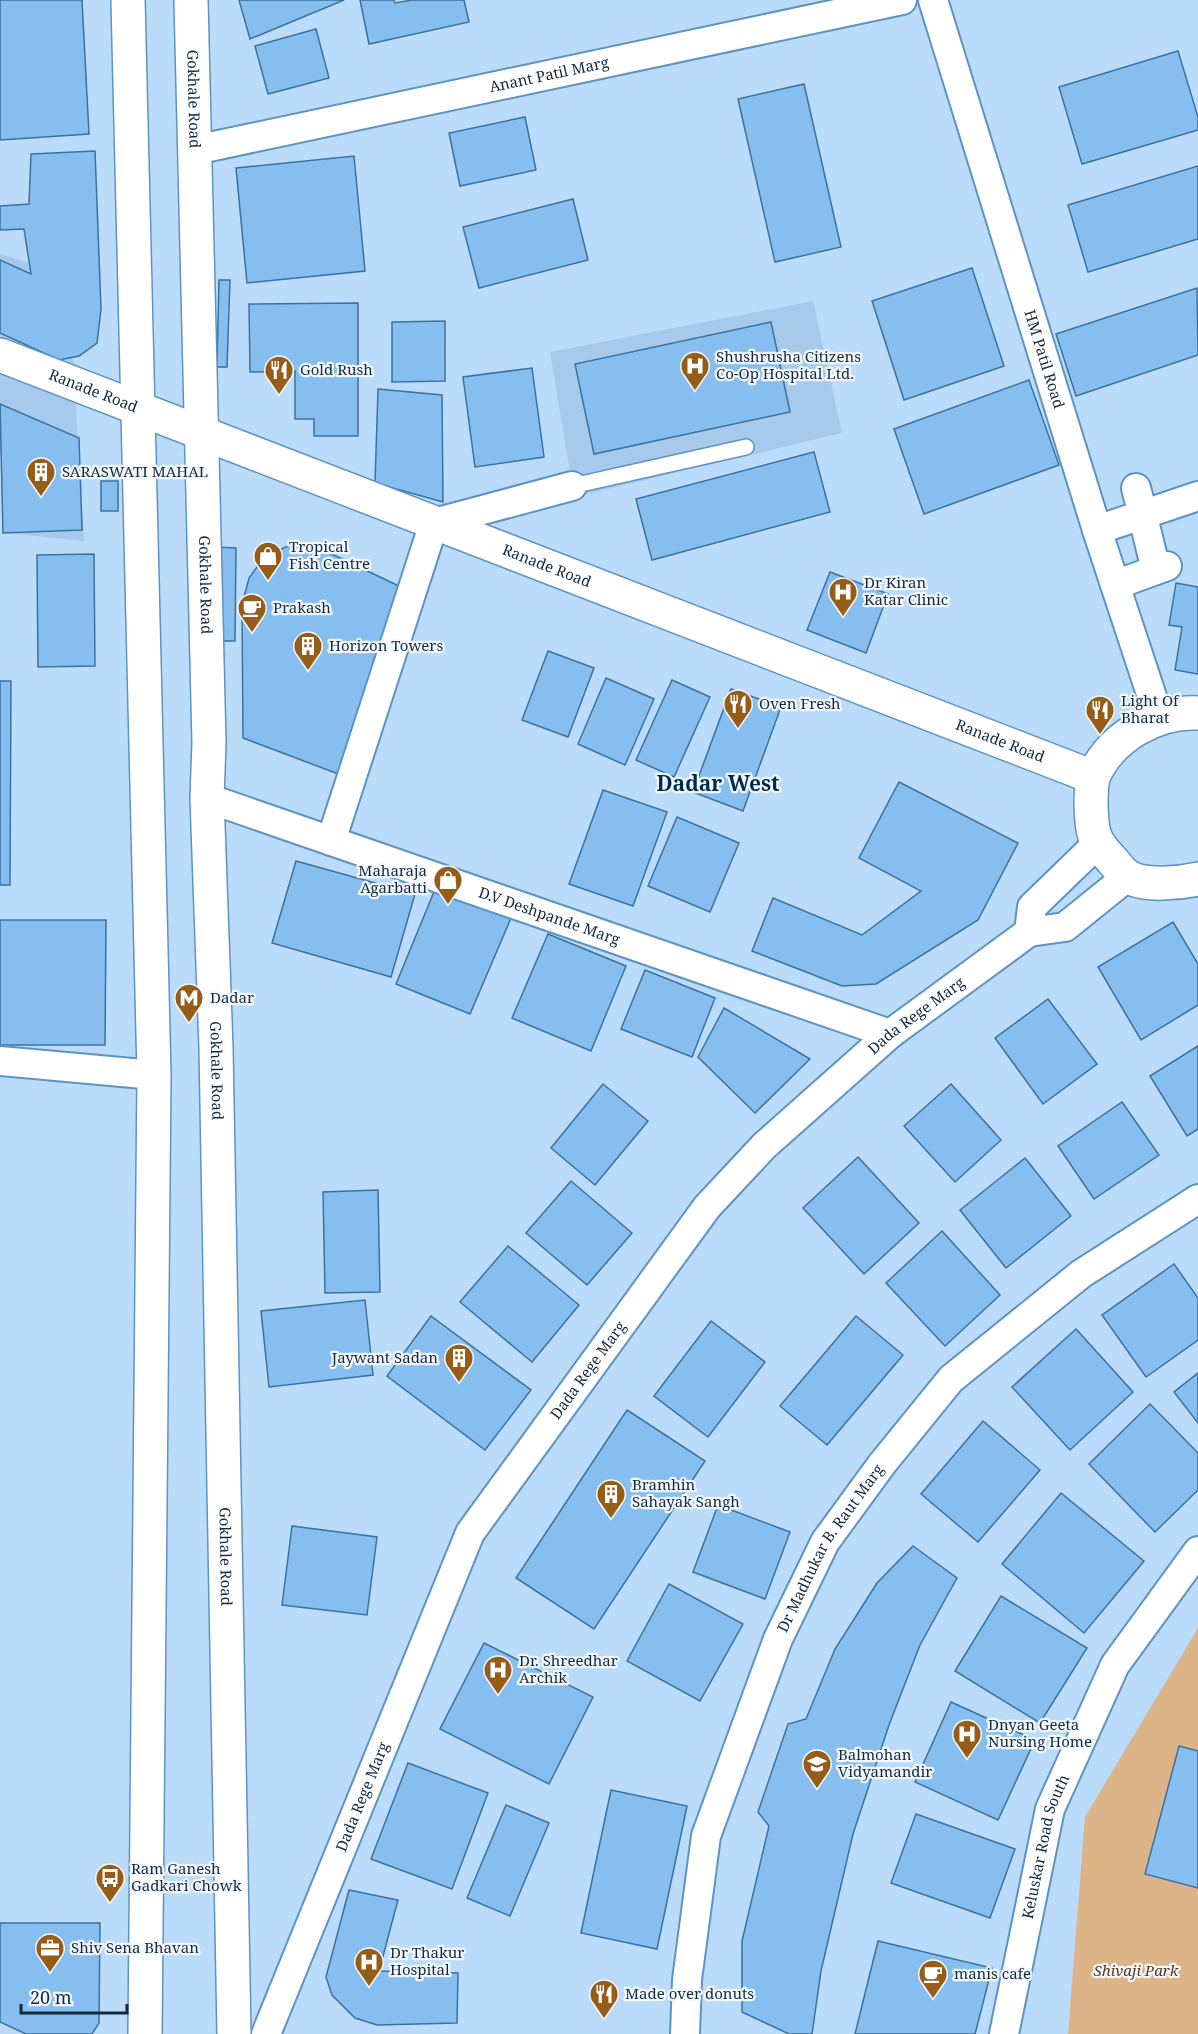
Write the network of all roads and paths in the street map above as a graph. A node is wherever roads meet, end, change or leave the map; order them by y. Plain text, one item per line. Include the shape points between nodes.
1 (128, 0) edge
2 (191, 0) edge
3 (902, 0) edge
4 (933, 0) edge
5 (195, 150) junction
6 (0, 355) edge
7 (138, 409) junction
8 (202, 433) junction
9 (746, 447) dead end
10 (572, 486) joint
11 (1198, 496) edge
12 (1198, 507) edge
13 (1141, 509) junction
14 (434, 523) junction
15 (1099, 535) junction
16 (1115, 585) junction
17 (1198, 713) edge
18 (1159, 718) junction
19 (1093, 777) junction
20 (207, 798) junction
21 (331, 841) junction
22 (1097, 844) junction
23 (1127, 877) junction
24 (1198, 879) edge
25 (1029, 932) junction
26 (890, 1034) junction
27 (0, 1061) edge
28 (154, 1075) junction
29 (1198, 1199) edge
30 (1198, 1551) edge
31 (145, 2034) edge
32 (234, 2034) edge
33 (266, 2034) edge
34 (685, 2034) edge
35 (1004, 2034) edge

1 - 7 main road
2 - 5 main road, Gokhale Road
3 - 5 street, Anant Patil Marg
4 - 15 street, HM Patil Road
5 - 8 main road, Gokhale Road
6 - 7 main road, Ranade Road
7 - 8 main road, Ranade Road
7 - 28 main road
8 - 14 main road, Ranade Road
8 - 20 main road, Gokhale Road
9 - 10 lane
10 - 14 street
11 - 13 street
12 - 13 street
13 - 15 street
13 - 16 street via 1162,568
14 - 19 main road, Ranade Road
14 - 21 street
15 - 16 street, HM Patil Road
16 - 18 street, HM Patil Road
17 - 18 main road via 1179,712
18 - 19 main road via 1134,730 1107,753
19 - 22 main road via 1092,833
20 - 21 street, D.V Deshpande Marg
20 - 32 main road, Gokhale Road via 216,1048
21 - 26 street, D.V Deshpande Marg
22 - 23 main road
22 - 25 street via 1032,907
23 - 24 main road via 1170,885
23 - 25 street via 1065,927
25 - 26 street, Dada Rege Marg
26 - 33 street, Dada Rege Marg via 764,1146 707,1207 470,1533
27 - 28 street
28 - 31 main road
29 - 34 street, Dr Madhukar B. Raut Marg via 1081,1274 951,1379 825,1542 778,1639 706,1836 687,1980
30 - 35 street, Keluskar Road South via 1115,1665 1050,1809

